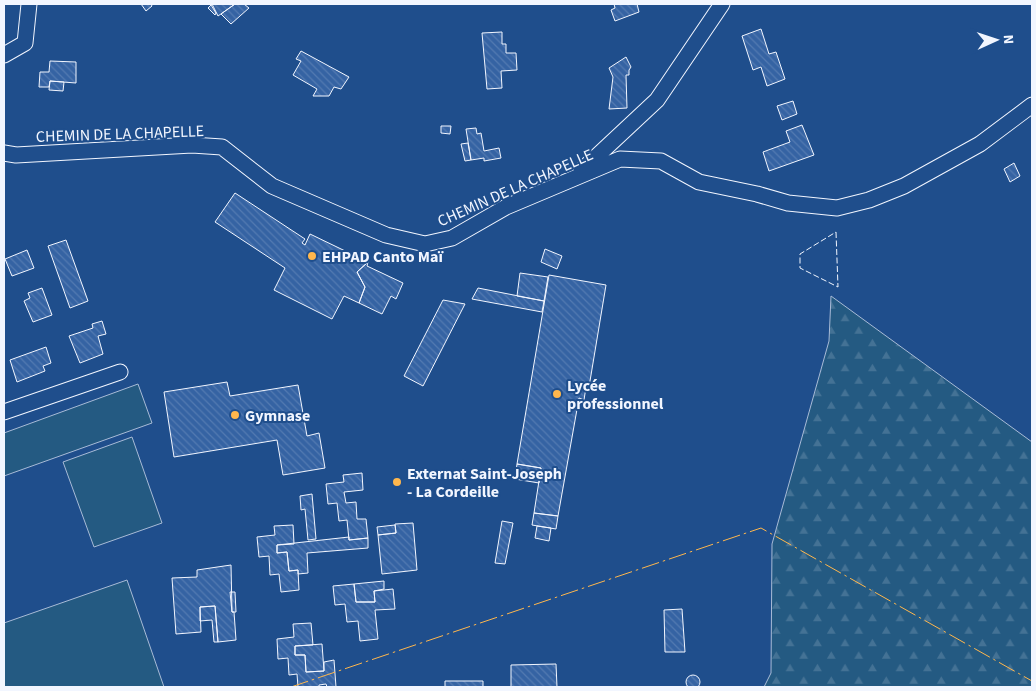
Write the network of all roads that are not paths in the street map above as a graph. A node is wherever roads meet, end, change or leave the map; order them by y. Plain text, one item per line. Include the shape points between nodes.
1 (29, 4) edge
2 (722, 4) edge
3 (4, 55) edge
4 (1032, 104) edge
5 (4, 153) edge
6 (572, 179) junction
7 (120, 372) dead end
8 (4, 412) edge

1 - 3 street via 24,43
2 - 6 street via 657,100
4 - 6 street, CHEMIN DE LA CHAPELLE via 980,144 904,186 837,208 788,203 699,182 660,161 620,159
5 - 6 street, CHEMIN DE LA CHAPELLE via 16,155 192,145 222,147 272,186 386,235 425,244 452,238 506,207
7 - 8 street

